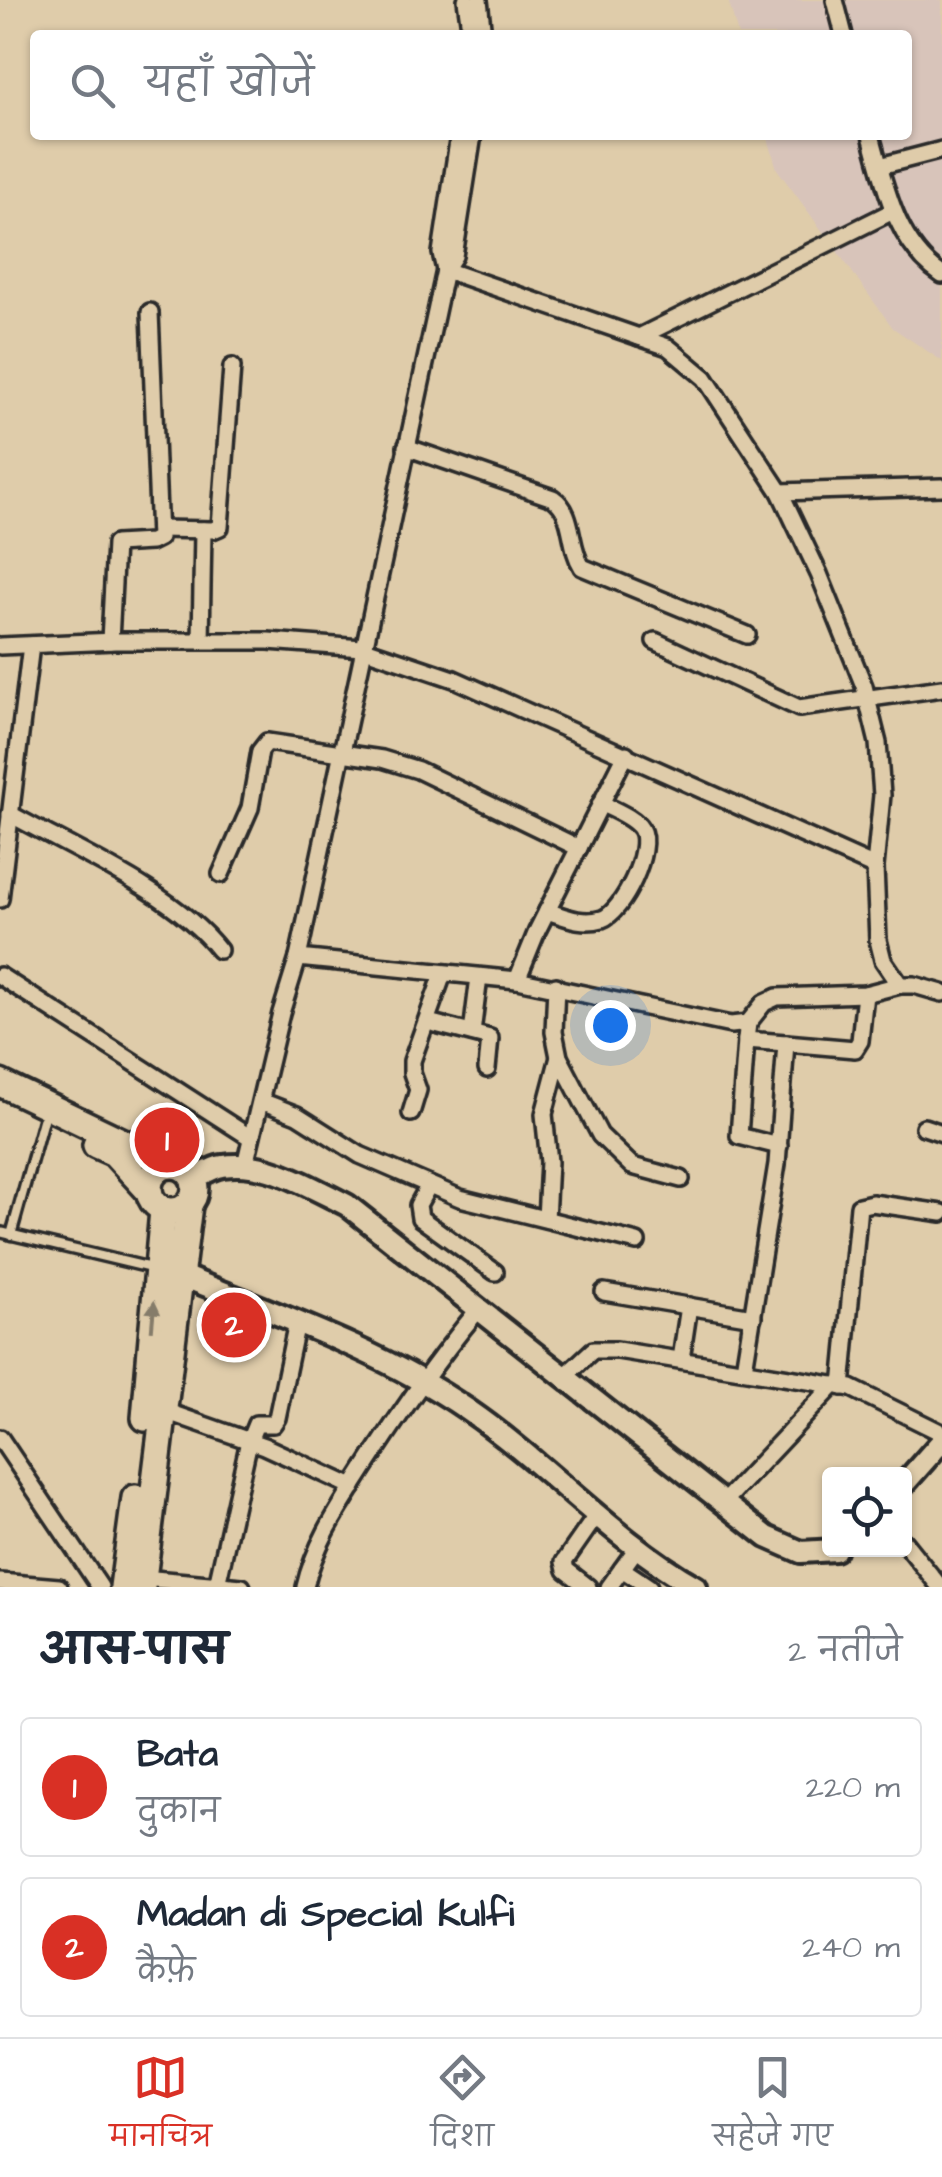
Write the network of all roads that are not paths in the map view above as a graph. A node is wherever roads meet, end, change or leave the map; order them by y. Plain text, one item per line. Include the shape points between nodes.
1 (466, 0) edge
2 (479, 0) edge
3 (835, 0) edge
4 (470, 30) edge
5 (482, 30) edge
6 (843, 30) edge
7 (458, 140) edge
8 (472, 140) edge
9 (872, 140) edge
10 (942, 150) edge
11 (880, 166) junction
12 (893, 211) junction
13 (445, 270) junction
14 (942, 276) edge
15 (150, 312) dead end
16 (638, 337) junction
17 (232, 367) dead end
18 (406, 448) junction
19 (942, 487) edge
20 (780, 492) junction
21 (160, 529) junction
22 (203, 530) junction
23 (747, 634) dead end
24 (110, 641) junction
25 (201, 641) junction
26 (655, 641) dead end
27 (31, 645) junction
28 (0, 646) edge
29 (362, 648) junction
30 (942, 688) edge
31 (868, 700) junction
32 (344, 752) junction
33 (626, 754) junction
34 (601, 804) junction
35 (10, 814) junction
36 (578, 848) junction
37 (875, 866) junction
38 (221, 874) dead end
39 (0, 899) edge
40 (547, 911) junction
41 (219, 950) dead end
42 (298, 958) junction
43 (443, 974) junction
44 (0, 976) edge
45 (480, 977) junction
46 (517, 980) junction
47 (900, 985) junction
48 (556, 986) junction
49 (942, 993) edge
50 (865, 994) junction
51 (428, 1022) junction
52 (748, 1023) junction
53 (472, 1034) junction
54 (746, 1040) junction
55 (786, 1044) junction
56 (559, 1056) junction
57 (487, 1069) dead end
58 (0, 1083) edge
59 (0, 1100) edge
60 (260, 1101) junction
61 (411, 1113) dead end
62 (43, 1120) junction
63 (924, 1126) dead end
64 (942, 1132) edge
65 (251, 1138) junction
66 (779, 1146) junction
67 (170, 1165) junction
68 (245, 1165) junction
69 (194, 1179) junction
70 (681, 1179) dead end
71 (429, 1185) junction
72 (167, 1202) junction
73 (942, 1213) edge
74 (546, 1219) junction
75 (0, 1232) edge
76 (11, 1235) junction
77 (637, 1242) dead end
78 (168, 1272) junction
79 (496, 1272) dead end
80 (604, 1292) dead end
81 (689, 1306) junction
82 (478, 1310) junction
83 (753, 1317) junction
84 (297, 1322) junction
85 (681, 1359) junction
86 (744, 1369) junction
87 (566, 1376) junction
88 (422, 1379) junction
89 (838, 1386) junction
90 (162, 1410) junction
91 (942, 1433) edge
92 (0, 1438) edge
93 (249, 1441) junction
94 (942, 1441) edge
95 (912, 1475) edge
96 (353, 1487) junction
97 (724, 1502) junction
98 (596, 1516) junction
99 (637, 1548) junction
100 (822, 1551) edge
101 (912, 1552) edge
102 (622, 1568) junction
103 (0, 1582) edge
104 (136, 1584) edge
105 (216, 1585) edge
106 (59, 1587) edge
107 (100, 1587) edge
108 (242, 1587) edge
109 (305, 1587) edge
110 (588, 1587) edge
111 (608, 1587) edge
112 (649, 1587) edge
113 (696, 1587) edge
114 (940, 1587) edge

1 - 4 street
2 - 5 street
3 - 6 street
7 - 13 street
8 - 13 street via 454,256
9 - 11 street
10 - 11 street
11 - 12 street
12 - 14 street via 924,264
12 - 16 street
13 - 16 street
13 - 18 street
15 - 21 street
16 - 20 street via 668,346 704,378
17 - 22 street via 221,524
18 - 23 street via 553,498 567,514 582,567
18 - 29 street
19 - 20 street
20 - 31 street
21 - 22 street
21 - 24 street via 157,541 115,544
22 - 25 street
24 - 25 street
24 - 27 street
25 - 29 street
26 - 31 street via 792,707
27 - 28 street
27 - 35 street
29 - 32 street
29 - 33 street
30 - 31 street
31 - 37 street via 882,795
32 - 36 street via 418,770
32 - 38 street via 267,742 250,808
32 - 42 street
33 - 34 street
33 - 37 street
34 - 36 street
34 - 40 street via 644,832 643,853 619,906 600,919
35 - 39 street
35 - 41 street via 172,904
36 - 40 street
37 - 47 street via 880,954
40 - 46 street
42 - 43 street
42 - 60 street
43 - 45 street
43 - 51 street
44 - 65 street
45 - 46 street
45 - 53 street
46 - 48 street
47 - 49 street
47 - 50 street
48 - 52 street via 731,1025
48 - 56 street
50 - 52 street via 771,998
50 - 55 street via 856,1049
51 - 53 street
51 - 61 street via 412,1061 418,1090
52 - 54 street
53 - 57 street via 490,1038
54 - 55 street
54 - 66 street via 739,1136
55 - 66 street
56 - 70 street via 600,1134 624,1161
56 - 74 street via 544,1114
58 - 67 main road
59 - 62 main road
60 - 65 street
60 - 71 street
62 - 72 main road via 114,1154
62 - 76 lane
63 - 64 street
65 - 68 street
66 - 83 street
67 - 69 main road
67 - 72 main road via 154,1173
68 - 69 street via 220,1166
68 - 82 street via 346,1205
69 - 72 main road via 194,1197
71 - 74 street
71 - 79 street via 418,1205 420,1218
72 - 78 main road
73 - 89 street via 859,1206
74 - 77 street
75 - 76 lane
76 - 78 lane
78 - 84 street
78 - 90 main road
104 -> 78 main road via 145,1415
80 - 81 street
81 - 83 street
81 - 85 street
82 - 87 street
82 - 88 street
83 - 86 street
84 - 88 street
84 - 93 street via 277,1418 256,1424
85 - 86 street
85 - 87 street via 604,1349 587,1354
86 - 89 street
87 - 97 street
88 - 96 street
88 - 98 street via 494,1429
89 - 91 street
89 - 97 street
90 - 93 street
90 - 104 main road
92 - 107 street
93 - 96 street
93 - 105 street
94 - 95 street
96 - 109 street via 316,1550
97 - 100 street via 767,1537 801,1552
98 - 99 street
98 - 110 street via 564,1562
99 - 102 street
99 - 113 street
101 - 114 street
102 - 111 street
102 - 112 street
103 - 106 street
104 - 105 street
105 - 108 street

